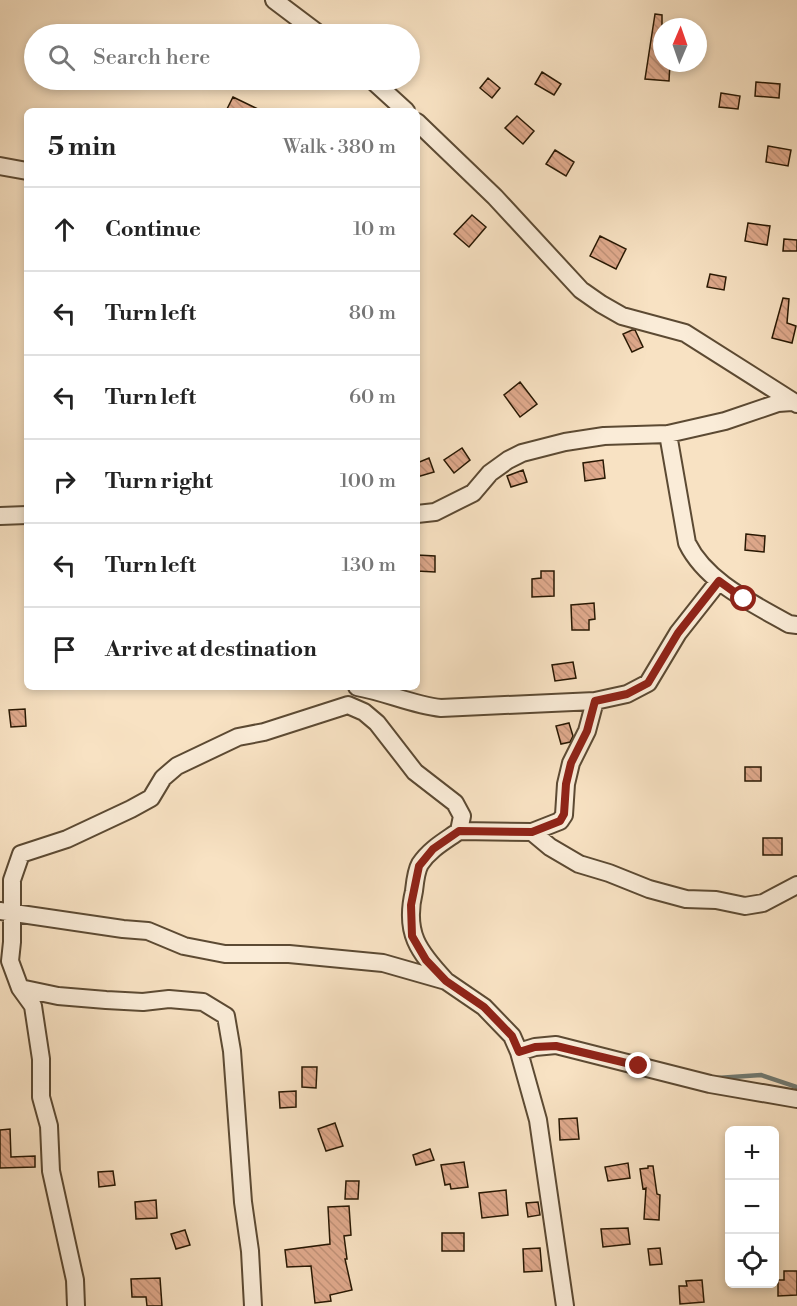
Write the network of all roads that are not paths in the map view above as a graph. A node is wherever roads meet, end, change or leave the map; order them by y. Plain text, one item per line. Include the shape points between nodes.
1 (274, 0) edge
2 (306, 24) edge
3 (383, 90) edge
4 (403, 108) edge
5 (420, 125) edge
6 (0, 166) edge
7 (24, 170) edge
8 (794, 403) edge
9 (669, 434) junction
10 (420, 514) edge
11 (24, 515) edge
12 (0, 516) edge
13 (719, 581) junction
14 (797, 625) edge
15 (351, 690) edge
16 (370, 690) edge
17 (595, 701) junction
18 (348, 705) junction
19 (459, 831) junction
20 (532, 832) junction
21 (797, 885) edge
22 (6, 911) edge
23 (446, 981) junction
24 (20, 988) junction
25 (519, 1052) junction
26 (797, 1099) edge
27 (76, 1306) edge
28 (253, 1306) edge
29 (565, 1306) edge

1 - 2 street
3 - 4 street
5 - 8 street via 495,196 581,290 622,316 685,333
6 - 7 street
8 - 9 street via 778,403
9 - 10 street via 604,436 522,453 490,473 473,492 435,512
9 - 13 street via 687,543 692,554
11 - 12 street
13 - 14 street via 744,599
13 - 17 street via 678,633 648,683 627,694
15 - 18 street
16 - 17 street via 441,708
17 - 20 street via 587,731 571,763 564,814 560,821
18 - 19 street via 370,717 415,772 455,803 462,816
18 - 22 street via 238,737 177,766 162,778 152,798 66,839 21,854
19 - 20 street
19 - 23 street via 433,849 419,866 411,905 412,936 426,960
20 - 21 street via 579,864 686,899 745,906 764,903
22 - 23 street via 148,931 184,946 225,954 289,954 383,963
22 - 24 street via 9,961
23 - 25 street via 484,1007 512,1036
24 - 27 street via 33,1006 51,1171 75,1280
24 - 28 street via 106,1000 203,1002 226,1016
25 - 26 street via 556,1046 710,1084
25 - 29 street via 538,1120

